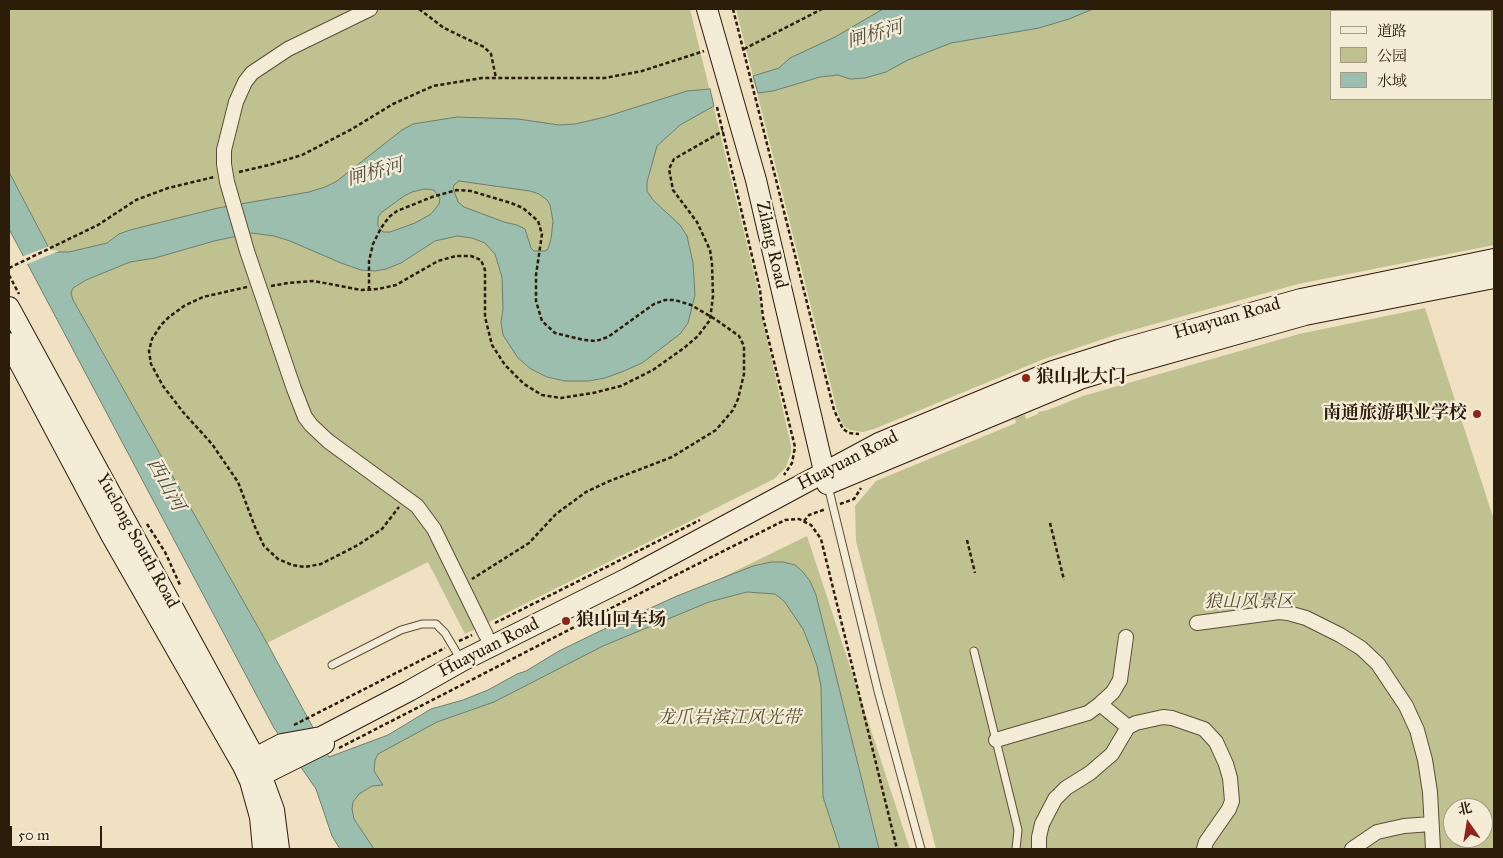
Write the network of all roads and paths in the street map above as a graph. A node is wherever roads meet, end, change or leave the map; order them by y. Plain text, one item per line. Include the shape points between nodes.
1 (370, 9) edge
2 (419, 9) edge
3 (707, 9) edge
4 (734, 9) edge
5 (822, 9) edge
6 (702, 44) dead end
7 (744, 49) junction
8 (496, 78) junction
9 (716, 104) dead end
10 (722, 132) junction
11 (227, 181) junction
12 (1494, 259) edge
13 (9, 268) edge
14 (1494, 278) edge
15 (259, 287) junction
16 (369, 290) junction
17 (10, 312) edge
18 (711, 316) junction
19 (9, 342) edge
20 (864, 434) dead end
21 (782, 477) dead end
22 (826, 479) junction
23 (406, 496) junction
24 (706, 516) dead end
25 (1050, 523) dead end
26 (968, 540) dead end
27 (975, 573) dead end
28 (1064, 580) dead end
29 (462, 585) junction
30 (1197, 622) dead end
31 (484, 631) junction
32 (1126, 637) dead end
33 (974, 651) dead end
34 (332, 665) dead end
35 (464, 665) junction
36 (1100, 704) junction
37 (312, 716) dead end
38 (1128, 727) junction
39 (996, 740) junction
40 (328, 743) junction
41 (253, 770) junction
42 (1431, 824) junction
43 (263, 849) edge
44 (280, 849) edge
45 (897, 849) edge
46 (920, 849) edge
47 (1016, 849) edge
48 (1039, 849) edge
49 (1204, 849) edge
50 (1352, 849) edge
51 (1433, 849) edge

1 - 11 street via 288,49 252,73 236,102 224,150
2 - 8 path via 444,28 484,47 491,54
3 - 22 main road, Zilang Road via 756,180
4 - 7 path
5 - 7 path
6 - 8 path via 706,51 642,71 605,78
7 - 20 path via 834,410 843,429
8 - 11 path via 447,83 420,91 302,154
9 - 10 path
10 - 18 path via 674,159 669,169 673,190 697,222 710,250
10 - 21 path via 794,447 792,463
11 - 13 path via 168,188 136,200 107,220
11 - 15 street
12 - 22 main road, Huayuan Road via 1301,299 1053,371 888,440
14 - 22 main road, Huayuan Road via 1305,315 1123,366
15 - 16 path via 314,281
15 - 23 street via 305,417 328,441
15 - 23 path via 203,297 184,306 161,325 152,339 149,352 151,364 163,386 212,444 238,482 264,546 278,559 292,565 321,564 382,529
16 - 18 path via 396,285 448,257 464,255 481,260 485,270 488,335 498,355 524,384 551,397 594,393 636,379 691,342 707,326
16 - 18 path via 369,261 373,244 389,217 432,197 456,190 471,191 523,208 538,221 542,228 536,301 542,321 555,332 596,341 608,337 665,300 683,302
17 - 41 main road, Yuelong South Road
18 - 29 path via 739,336 745,352 738,400 724,422 698,443 672,457 586,492 556,514 529,543
19 - 41 main road, Yuelong South Road via 111,534
22 - 35 main road, Huayuan Road via 749,512
22 - 46 lane
23 - 29 street via 434,529
24 - 31 path
25 - 28 path
26 - 27 path
29 - 31 street
30 - 42 street via 1288,613 1324,626 1361,648 1391,681 1417,730 1428,776
31 - 37 path
32 - 36 street via 1120,680
33 - 39 lane
34 - 35 lane via 401,630 436,624
35 - 40 main road, Huayuan Road
36 - 38 street
36 - 39 street via 1088,713
38 - 48 street via 1112,754 1055,799 1042,824
38 - 49 street via 1163,717 1172,718 1204,729 1216,742 1230,778 1232,801
39 - 47 lane via 1018,830
40 - 41 main road, Huayuan Road via 286,752
40 - 45 path via 785,520 799,520 811,525 821,539
41 - 43 main road
41 - 44 main road via 274,810
42 - 50 street via 1377,832
42 - 51 street

